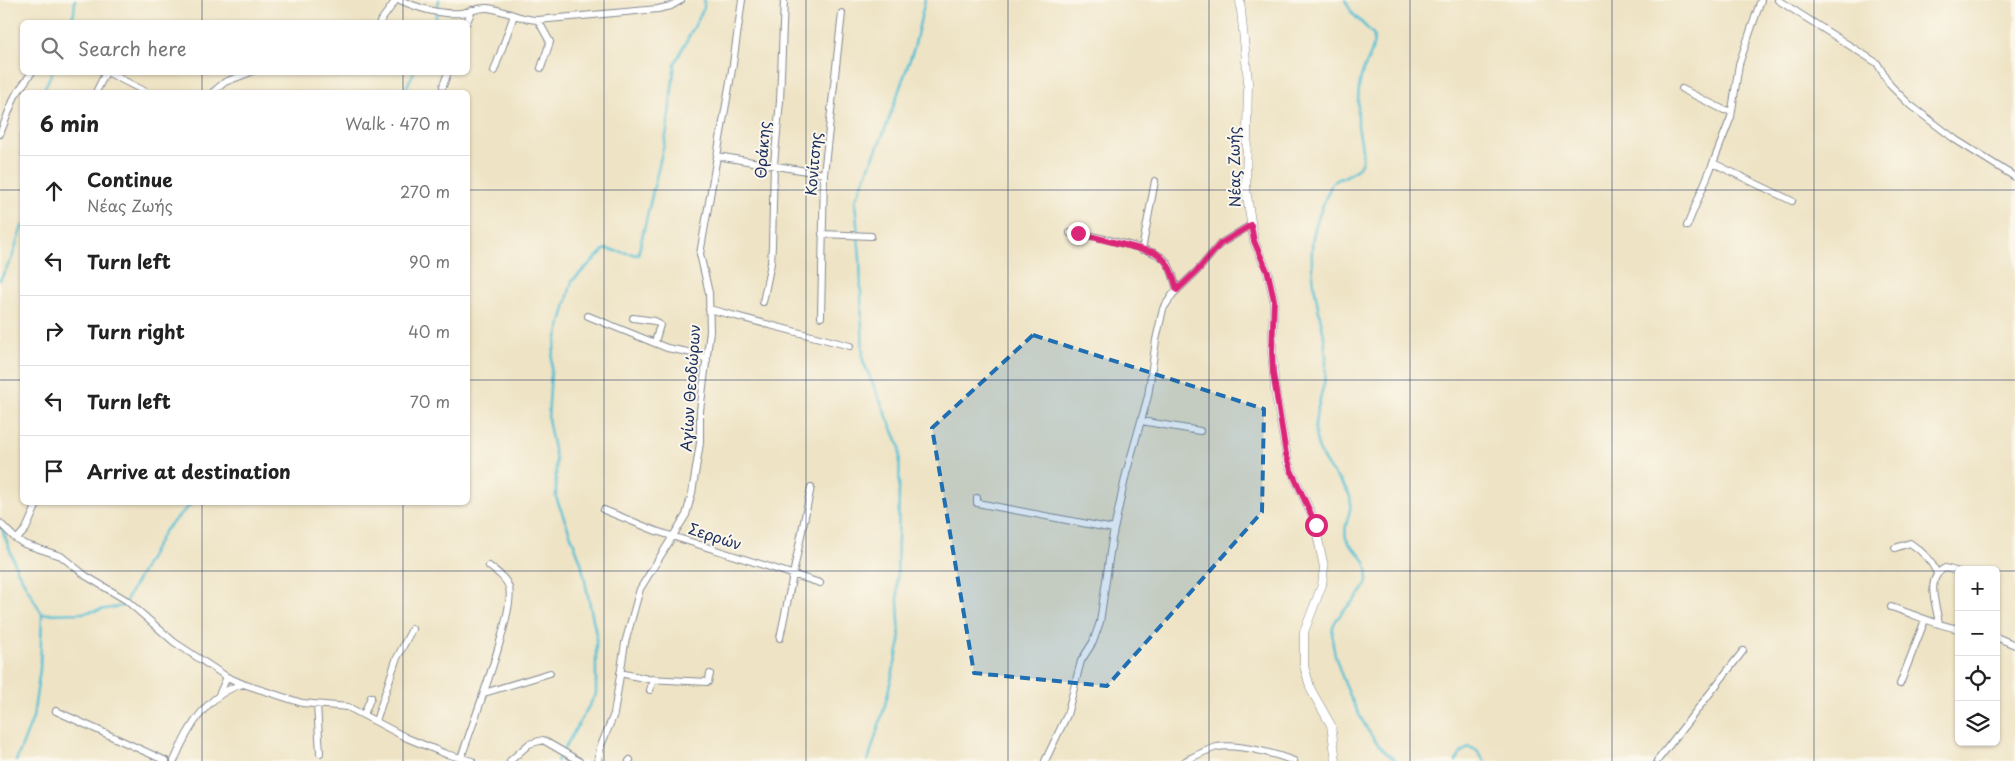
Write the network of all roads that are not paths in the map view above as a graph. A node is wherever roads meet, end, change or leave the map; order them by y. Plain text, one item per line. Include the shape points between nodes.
1 (398, 0) edge
2 (681, 0) edge
3 (742, 0) edge
4 (784, 0) edge
5 (1240, 0) edge
6 (1762, 0) edge
7 (1778, 0) edge
8 (472, 10) junction
9 (842, 14) dead end
10 (514, 15) junction
11 (382, 20) edge
12 (468, 20) edge
13 (538, 20) junction
14 (541, 68) dead end
15 (494, 71) dead end
16 (30, 75) edge
17 (104, 75) edge
18 (112, 75) edge
19 (243, 75) edge
20 (447, 75) edge
21 (443, 86) dead end
22 (1682, 89) dead end
23 (97, 90) edge
24 (142, 90) edge
25 (215, 90) edge
26 (1732, 111) junction
27 (0, 134) edge
28 (717, 156) junction
29 (1713, 163) junction
30 (774, 164) junction
31 (824, 174) junction
32 (2015, 177) edge
33 (1155, 181) dead end
34 (1792, 201) dead end
35 (1251, 225) junction
36 (1687, 226) dead end
37 (822, 234) junction
38 (1070, 234) dead end
39 (871, 236) dead end
40 (1142, 250) junction
41 (1177, 290) junction
42 (763, 302) dead end
43 (709, 309) junction
44 (588, 316) dead end
45 (821, 317) dead end
46 (633, 318) dead end
47 (655, 342) junction
48 (850, 346) dead end
49 (707, 360) junction
50 (1141, 421) junction
51 (1200, 431) dead end
52 (811, 487) dead end
53 (977, 498) dead end
54 (37, 505) edge
55 (604, 510) dead end
56 (0, 523) edge
57 (1114, 529) junction
58 (672, 537) junction
59 (17, 539) junction
60 (1895, 548) dead end
61 (490, 566) dead end
62 (1955, 571) edge
63 (1937, 573) junction
64 (792, 574) junction
65 (820, 583) dead end
66 (1891, 607) dead end
67 (1925, 620) junction
68 (1939, 624) junction
69 (1955, 628) edge
70 (412, 629) dead end
71 (780, 638) dead end
72 (2000, 639) edge
73 (2015, 645) edge
74 (1743, 651) dead end
75 (550, 673) dead end
76 (620, 674) junction
77 (710, 674) dead end
78 (227, 677) junction
79 (653, 679) junction
80 (243, 684) junction
81 (1900, 684) dead end
82 (650, 690) dead end
83 (484, 693) junction
84 (219, 695) junction
85 (371, 697) dead end
86 (317, 705) junction
87 (56, 711) dead end
88 (364, 714) junction
89 (376, 721) junction
90 (320, 753) dead end
91 (446, 754) junction
92 (460, 758) junction
93 (166, 761) edge
94 (174, 761) edge
95 (444, 761) edge
96 (472, 761) edge
97 (510, 761) edge
98 (579, 761) edge
99 (598, 761) edge
100 (1045, 761) edge
101 (1184, 761) edge
102 (1294, 761) edge
103 (1336, 761) edge
104 (1657, 761) edge

1 - 8 street via 445,13
1 - 11 street
2 - 13 street via 658,9
3 - 28 street, Αγίων Θεοδώρων
4 - 30 street, Θράκης
5 - 35 street, Νέας Ζωής via 1248,82 1245,176
6 - 26 street via 1739,64
7 - 32 street via 1877,63 1890,85 1910,105 1956,140
8 - 10 street via 490,8
8 - 12 street
9 - 31 street, Κονίτσης
10 - 13 street
10 - 15 street
13 - 14 street via 550,42
16 - 27 street via 15,96
17 - 23 street
18 - 24 street
19 - 25 street
20 - 21 street
22 - 26 street
26 - 29 street
28 - 30 street
28 - 43 street, Αγίων Θεοδώρων via 700,254
29 - 34 street
29 - 36 street
30 - 31 street
30 - 42 street, Θράκης via 771,263
31 - 37 street, Κονίτσης
33 - 40 street
35 - 41 street via 1220,244
35 - 103 street, Νέας Ζωής via 1274,300 1273,373 1286,454 1314,520 1322,553 1324,578 1304,632 1303,659 1308,682 1331,725
37 - 39 street
37 - 45 street, Κονίτσης
38 - 40 street via 1078,233
40 - 41 street via 1164,258
41 - 50 street via 1160,320
43 - 48 street
43 - 49 street, Αγίων Θεοδώρων
44 - 47 street
46 - 47 street via 655,321 660,325
47 - 49 street via 667,348 698,354
49 - 58 street, Αγίων Θεοδώρων via 692,493 686,515
50 - 51 street
50 - 57 street
52 - 64 street
53 - 57 street via 977,503
54 - 59 street via 26,529
55 - 58 street, Σερρών
56 - 59 street
57 - 100 street via 1097,633 1081,661 1067,714
58 - 64 street, Σερρών
58 - 76 street, Αγίων Θεοδώρων via 640,590
59 - 78 street via 61,556 86,576 126,600 174,642
60 - 63 street via 1910,543 1929,559
61 - 83 street via 506,582 510,596
62 - 63 street via 1945,568
63 - 68 street via 1933,586
64 - 65 street, Σερρών
64 - 71 street
66 - 67 street
67 - 68 street
67 - 81 street
68 - 69 street
70 - 89 street via 396,660
72 - 73 street
74 - 104 street
75 - 83 street
76 - 79 street
76 - 99 street, Αγίων Θεοδώρων via 614,714
77 - 79 street via 708,682
78 - 80 street
78 - 84 street
79 - 82 street
80 - 84 street
80 - 86 street
83 - 92 street
84 - 94 street via 200,714
85 - 88 street
86 - 88 street via 348,707
86 - 90 street
87 - 93 street
88 - 89 street
89 - 91 street
91 - 92 street
91 - 95 street
92 - 96 street
97 - 98 street via 528,744 542,740
101 - 102 street via 1207,750 1227,746

